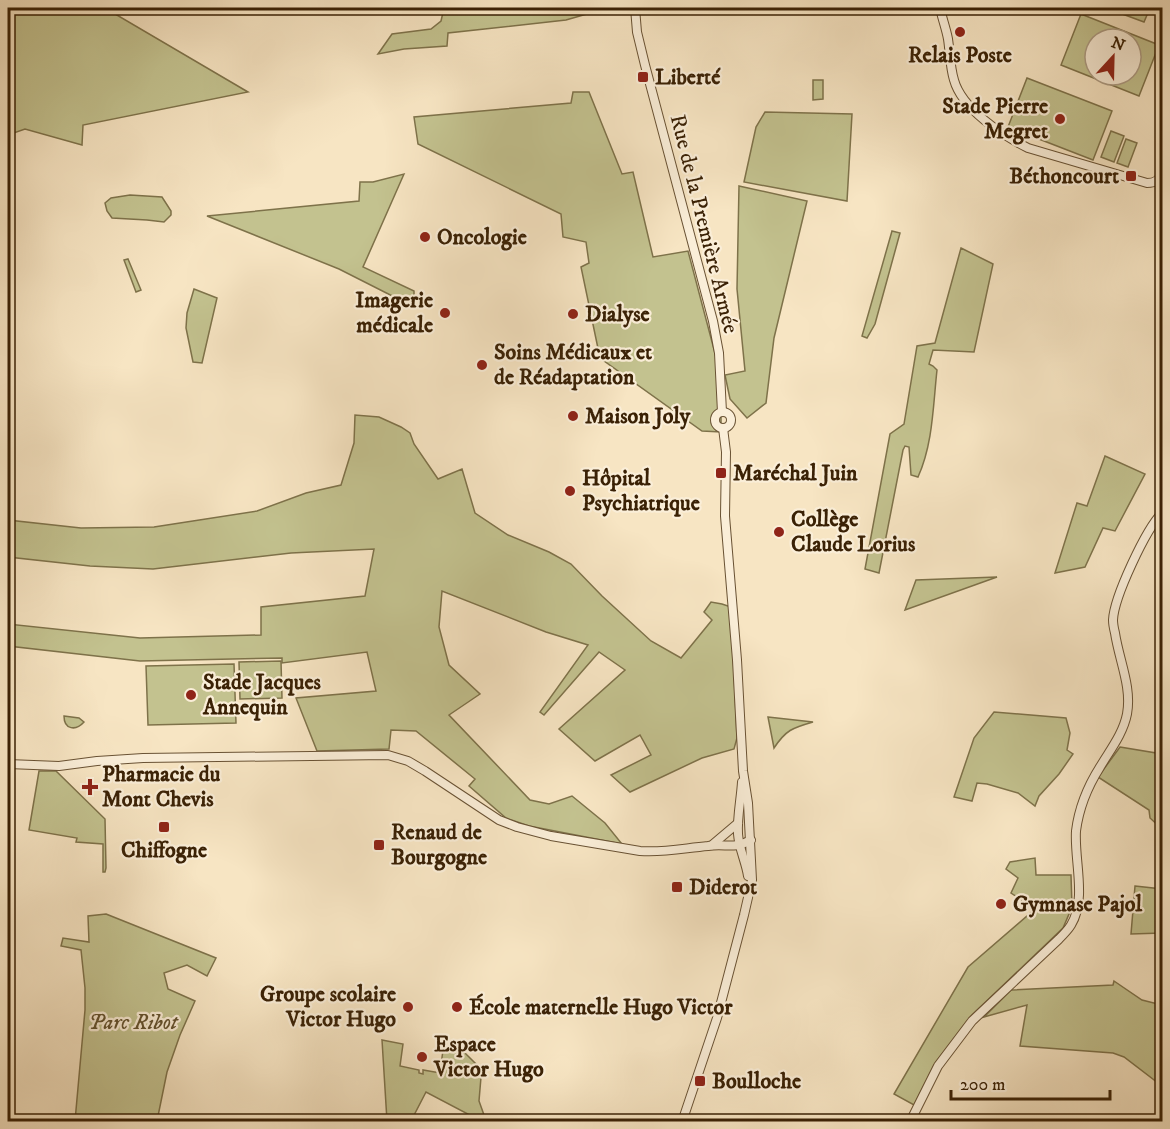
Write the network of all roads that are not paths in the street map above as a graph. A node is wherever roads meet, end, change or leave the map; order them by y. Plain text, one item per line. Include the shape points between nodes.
1 (635, 8) edge
2 (940, 8) edge
3 (1162, 172) edge
4 (1162, 513) edge
5 (8, 764) edge
6 (743, 771) junction
7 (738, 823) junction
8 (750, 828) junction
9 (751, 840) junction
10 (712, 845) junction
11 (740, 846) junction
12 (748, 899) junction
13 (682, 1122) edge
14 (910, 1122) edge

1 - 6 street, Rue de la Première Armée via 640,47 719,353 722,412 714,422 723,428 726,452 725,516
2 - 3 street via 954,80 961,96 1014,141 1147,183 1157,180
4 - 14 street via 1139,549 1115,609 1113,620 1128,701 1118,739 1091,782 1080,810 1076,831 1076,915 1059,939 961,1034 938,1066
5 - 10 street via 59,766 143,758 388,755 408,761 499,820 517,827 640,851 666,852
6 - 7 street
6 - 8 street
7 - 8 street
7 - 10 street
7 - 11 street
8 - 9 street
9 - 11 street
9 - 12 street via 752,880
10 - 11 street
11 - 12 street via 747,865
12 - 13 street via 717,1018

